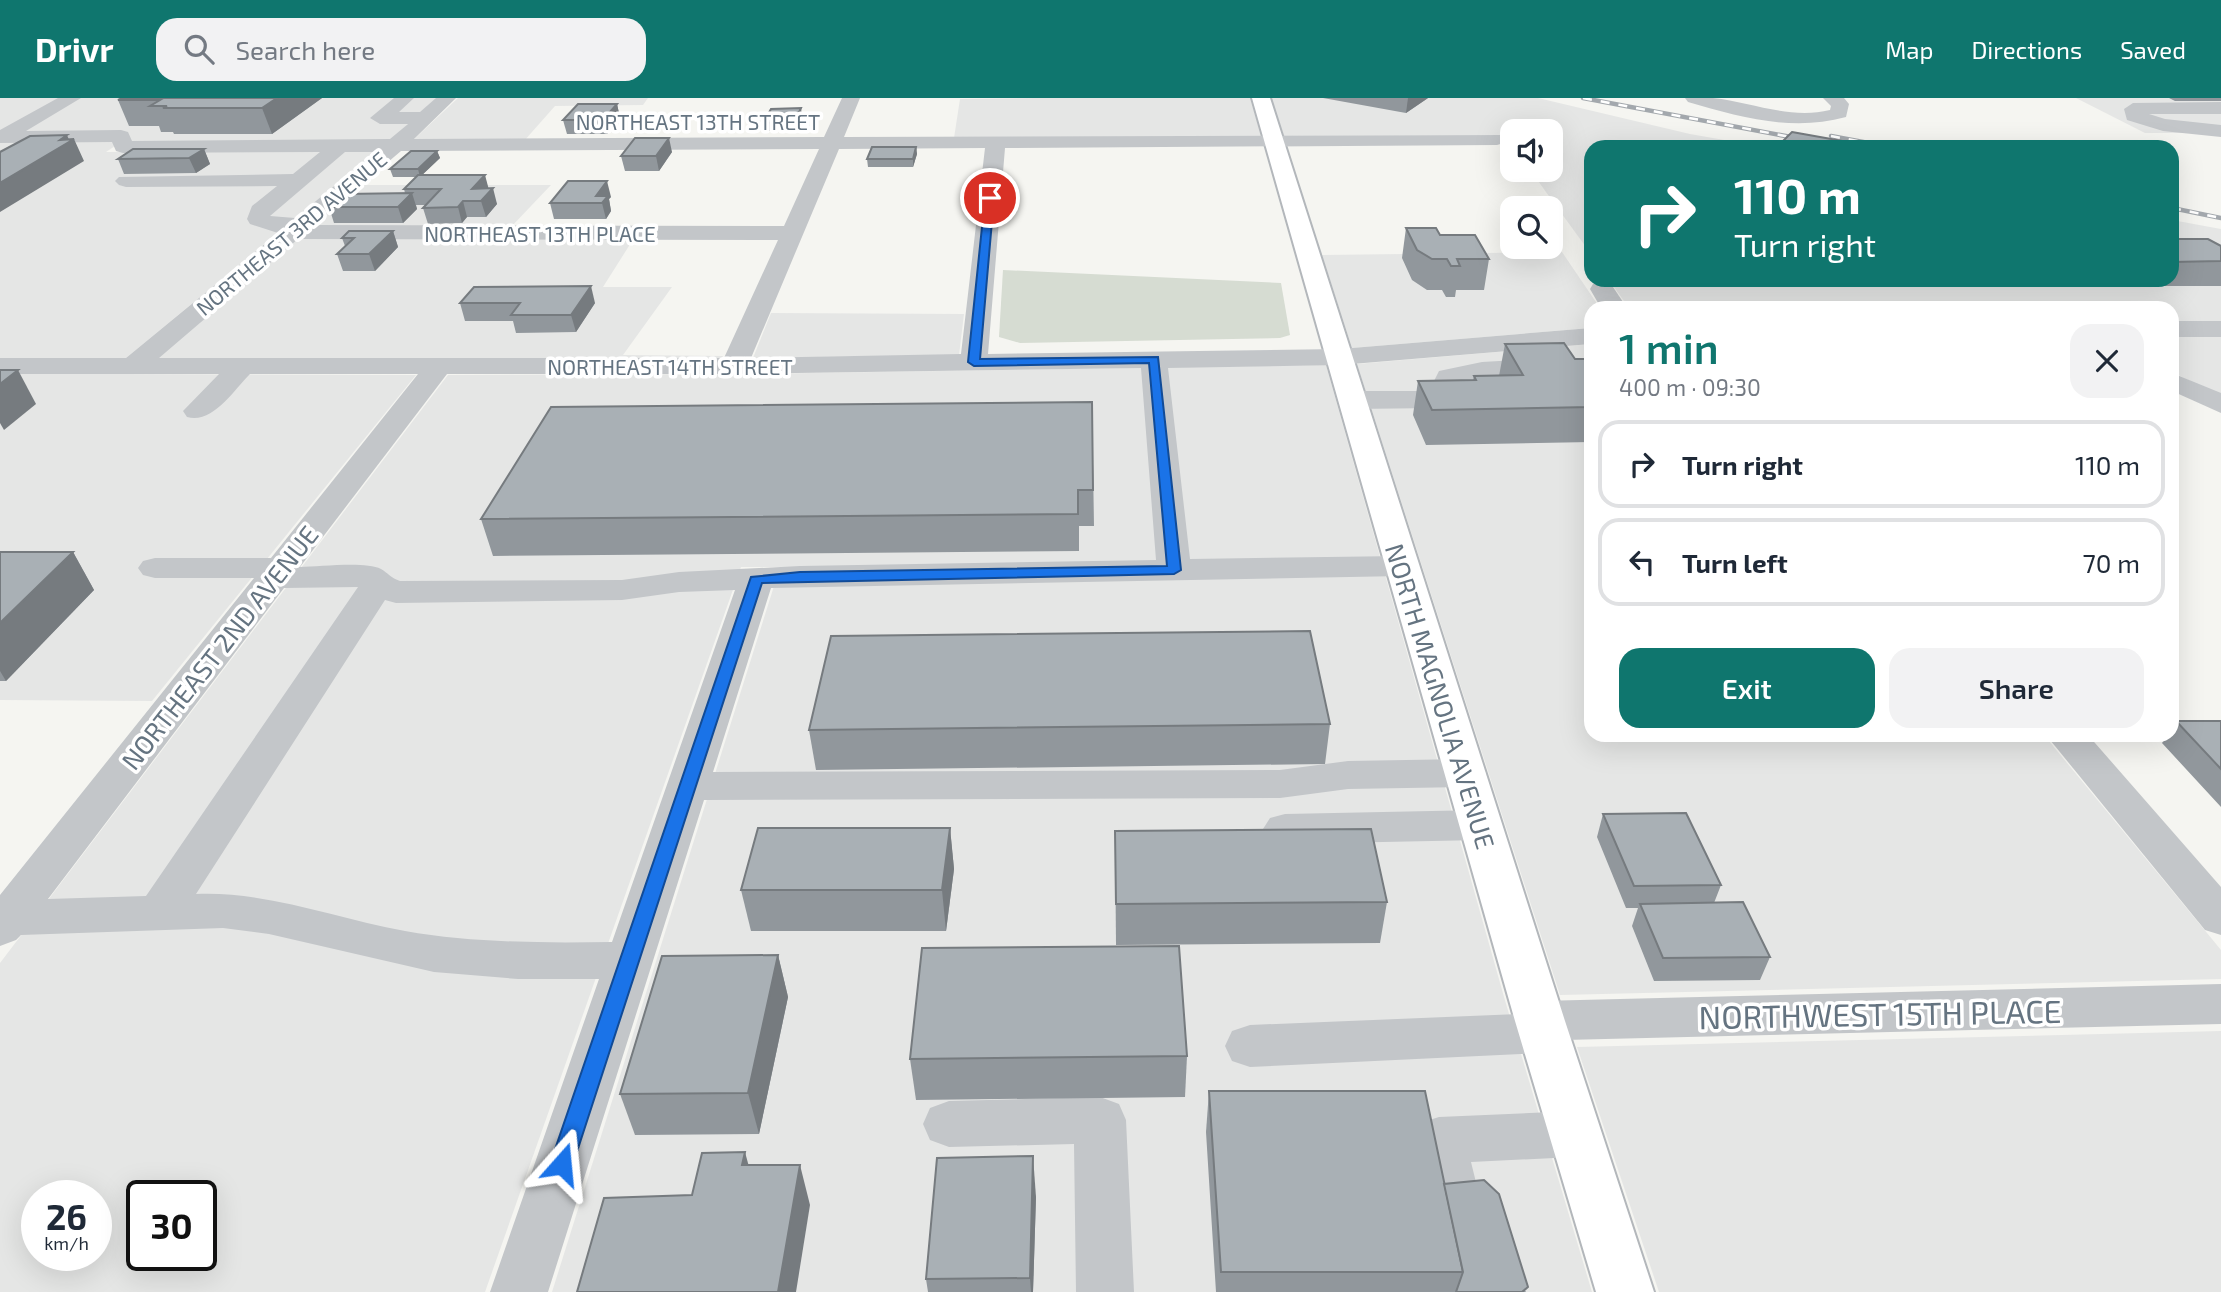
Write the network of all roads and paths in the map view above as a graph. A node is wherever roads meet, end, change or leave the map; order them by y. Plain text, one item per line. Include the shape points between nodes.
1 (72, 98) edge
2 (405, 98) edge
3 (447, 98) edge
4 (851, 98) edge
5 (1261, 98) edge
6 (1694, 98) edge
7 (1832, 98) edge
8 (2221, 108) edge
9 (426, 118) junction
10 (2221, 131) edge
11 (1497, 139) dead end
12 (1274, 140) junction
13 (833, 143) junction
14 (995, 143) junction
15 (340, 146) junction
16 (395, 146) junction
17 (298, 180) junction
18 (126, 181) edge
19 (293, 229) junction
20 (790, 233) junction
21 (2179, 329) edge
22 (2221, 329) edge
23 (1584, 337) edge
24 (1554, 339) junction
25 (1340, 357) junction
26 (1154, 360) junction
27 (974, 362) junction
28 (0, 366) edge
29 (133, 366) junction
30 (243, 366) junction
31 (734, 366) junction
32 (439, 367) junction
33 (2179, 383) edge
34 (1352, 400) junction
35 (2221, 404) edge
36 (197, 411) dead end
37 (1402, 566) junction
38 (155, 568) dead end
39 (1174, 570) junction
40 (278, 573) junction
41 (756, 580) junction
42 (377, 585) junction
43 (2072, 742) edge
44 (1465, 773) junction
45 (688, 786) junction
46 (1480, 825) junction
47 (1285, 829) edge
48 (159, 913) junction
49 (2221, 918) edge
50 (4, 923) edge
51 (629, 960) junction
52 (2221, 1004) edge
53 (1541, 1027) junction
54 (1250, 1046) dead end
55 (949, 1124) dead end
56 (1575, 1134) junction
57 (519, 1292) edge
58 (1105, 1292) edge
59 (1474, 1292) edge
60 (1625, 1292) edge

1 - 15 street, NORTHEAST 13TH STREET via 1,137 121,136 123,148
2 - 9 street via 380,118
3 - 9 street, NORTHEAST 3RD AVENUE
4 - 13 street
5 - 12 main road, NORTH MAGNOLIA AVENUE
6 - 7 street via 1745,110 1809,117 1839,113 1841,107
8 - 10 street via 2133,109 2134,116 2163,125
9 - 16 street, NORTHEAST 3RD AVENUE
11 - 12 street, NORTHEAST 13TH STREET
12 - 14 street, NORTHEAST 13TH STREET
12 - 25 main road, NORTH MAGNOLIA AVENUE
13 - 14 street, NORTHEAST 13TH STREET
13 - 16 street, NORTHEAST 13TH STREET
13 - 20 street
14 - 27 street
15 - 16 street, NORTHEAST 13TH STREET
15 - 17 street
16 - 19 street, NORTHEAST 3RD AVENUE
17 - 18 street
17 - 19 street, NORTHEAST 13TH PLACE via 260,211 258,219
19 - 20 street, NORTHEAST 13TH PLACE
19 - 29 street, NORTHEAST 3RD AVENUE
20 - 31 street
21 - 22 street
23 - 24 street, NORTHEAST 14TH STREET
24 - 25 street, NORTHEAST 14TH STREET
24 - 34 street via 1559,365 1449,377 1439,399
25 - 26 street, NORTHEAST 14TH STREET
25 - 34 main road, NORTH MAGNOLIA AVENUE
26 - 27 street, NORTHEAST 14TH STREET
26 - 39 street
27 - 31 street, NORTHEAST 14TH STREET
28 - 29 street, NORTHEAST 14TH STREET
29 - 30 street, NORTHEAST 14TH STREET
30 - 32 street, NORTHEAST 14TH STREET
30 - 36 street
31 - 32 street, NORTHEAST 14TH STREET
32 - 40 street, NORTHEAST 2ND AVENUE
33 - 35 street
34 - 37 main road, NORTH MAGNOLIA AVENUE
37 - 39 street
37 - 44 main road, NORTH MAGNOLIA AVENUE
38 - 40 street
39 - 41 street
40 - 42 street via 371,576
40 - 50 street, NORTHEAST 2ND AVENUE
41 - 42 street via 578,592 396,592
41 - 45 street
42 - 48 street
43 - 49 street
44 - 45 street via 1348,775 1280,784
44 - 46 main road, NORTH MAGNOLIA AVENUE
45 - 51 street
46 - 47 street
46 - 53 main road, NORTH MAGNOLIA AVENUE
48 - 50 street
48 - 51 street via 223,911 455,957 527,962
51 - 57 street
52 - 53 street, NORTHWEST 15TH PLACE
53 - 54 street, NORTHWEST 15TH PLACE
53 - 56 main road, NORTH MAGNOLIA AVENUE
55 - 58 street via 1100,1120
56 - 59 street via 1439,1140
56 - 60 main road, NORTH MAGNOLIA AVENUE

